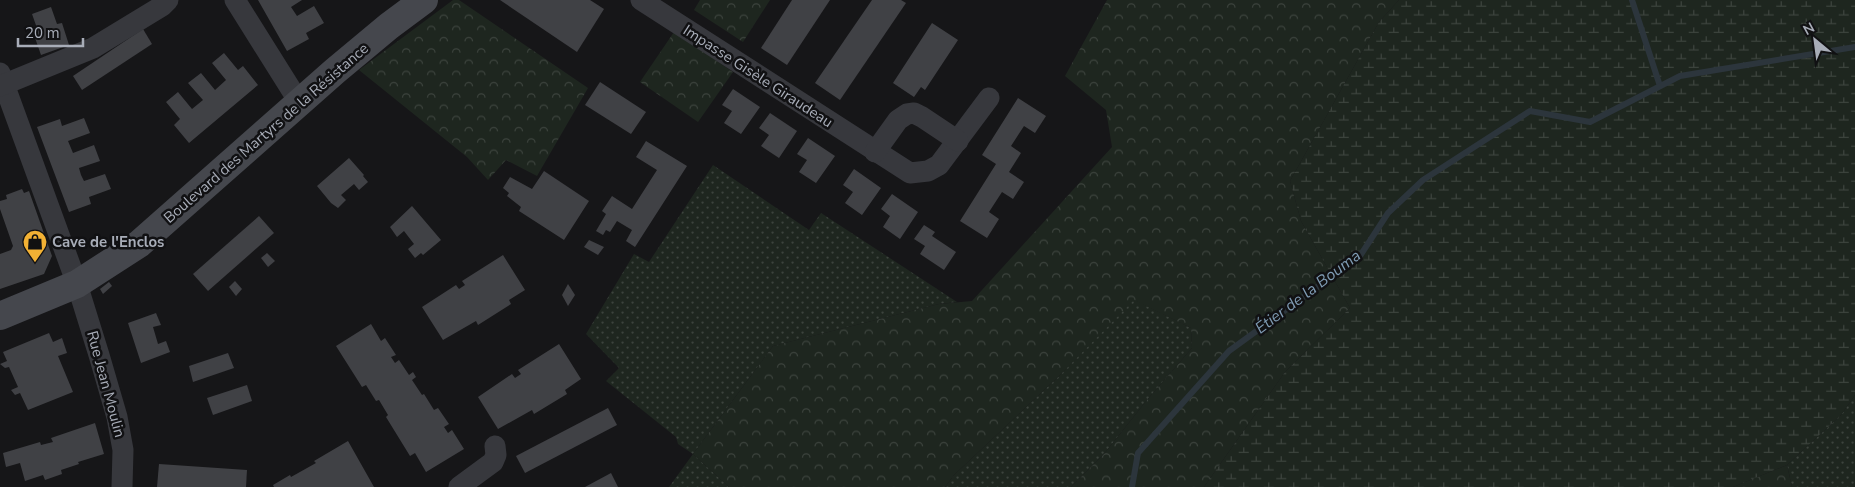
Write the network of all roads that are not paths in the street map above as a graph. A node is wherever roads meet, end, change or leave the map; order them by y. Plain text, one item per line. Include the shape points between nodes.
1 (168, 0) edge
2 (235, 0) edge
3 (424, 0) edge
4 (641, 0) edge
5 (1, 81) edge
6 (989, 98) dead end
7 (299, 102) junction
8 (958, 141) junction
9 (875, 152) junction
10 (76, 284) junction
11 (0, 316) edge
12 (495, 446) dead end
13 (122, 487) edge
14 (459, 487) edge

1 - 5 street via 93,48
2 - 7 street
3 - 7 street, Boulevard des Martyrs de la Résistance
4 - 9 street, Impasse Gisèle Giraudeau
5 - 10 street, Rue Jean Moulin
6 - 8 street, Impasse Gisèle Giraudeau
7 - 10 street, Boulevard des Martyrs de la Résistance via 139,244
8 - 9 street, Impasse Gisèle Giraudeau via 939,165 919,174 910,173
8 - 9 street via 922,117 906,114
10 - 11 street, Boulevard des Martyrs de la Résistance
10 - 13 street, Rue Jean Moulin via 117,418 124,450
12 - 14 street via 493,462

